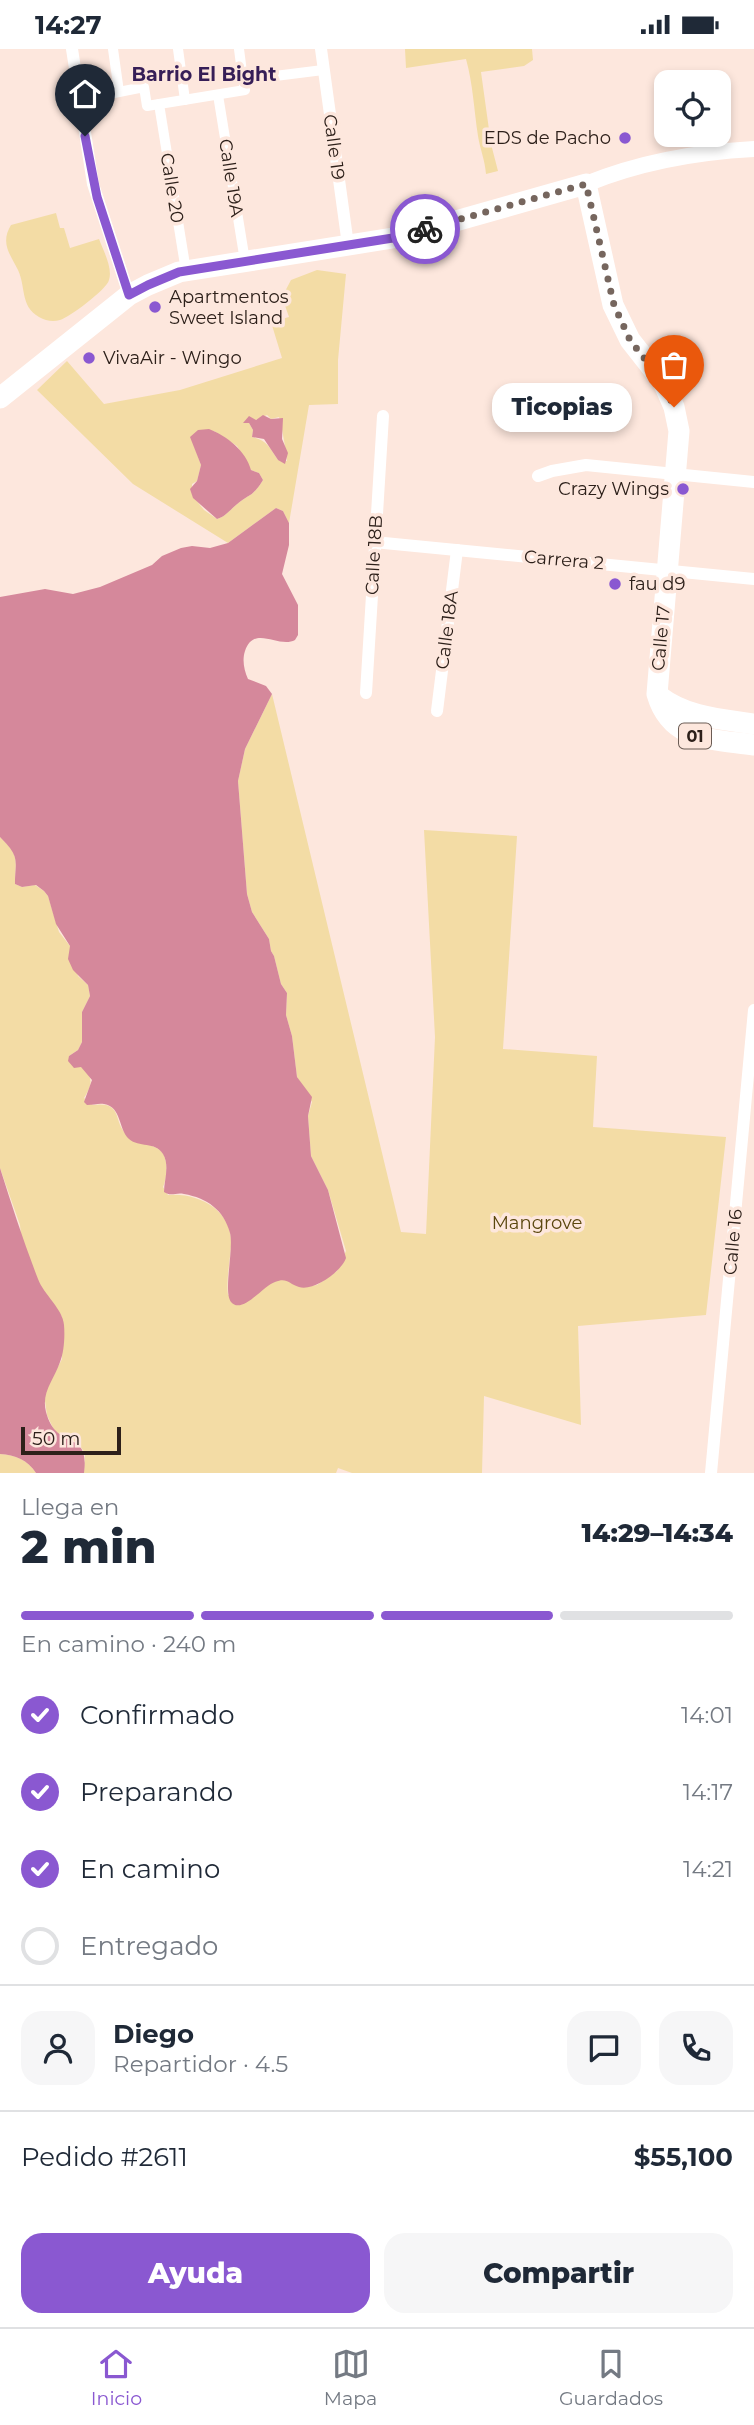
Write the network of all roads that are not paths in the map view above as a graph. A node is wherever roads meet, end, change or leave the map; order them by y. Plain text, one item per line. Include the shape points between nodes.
1 (72, 49) edge
2 (113, 49) edge
3 (178, 49) edge
4 (239, 49) edge
5 (321, 49) edge
6 (323, 70) junction
7 (243, 80) junction
8 (119, 92) junction
9 (218, 95) junction
10 (79, 100) junction
11 (185, 100) junction
12 (159, 104) junction
13 (754, 149) edge
14 (586, 184) junction
15 (348, 245) junction
16 (245, 262) junction
17 (186, 271) junction
18 (129, 295) junction
19 (0, 398) edge
20 (383, 416) dead end
21 (676, 474) junction
22 (538, 476) dead end
23 (754, 482) edge
24 (374, 542) junction
25 (457, 550) junction
26 (667, 569) junction
27 (754, 579) edge
28 (366, 693) dead end
29 (657, 694) junction
30 (437, 711) dead end
31 (754, 725) edge
32 (754, 745) edge
33 (754, 1010) edge
34 (711, 1473) edge

1 - 10 street
2 - 8 street
3 - 11 street
4 - 7 street
5 - 6 street, Calle 19
6 - 7 street
6 - 15 street, Calle 19
7 - 9 street via 245,90
8 - 10 street
8 - 12 street via 144,87 147,106
9 - 11 street
9 - 16 street, Calle 19A
10 - 18 street via 93,184
11 - 12 street
12 - 17 street, Calle 20
13 - 14 street via 652,162
14 - 15 highway via 399,237
14 - 21 highway, Calle 17 via 614,305 630,340 663,382 674,407 679,431
15 - 16 highway
16 - 17 highway
17 - 18 highway
18 - 19 highway
20 - 24 street, Calle 18B
21 - 22 street via 586,465
21 - 23 street
21 - 26 highway, Calle 17
24 - 25 street, Carrera 2
24 - 28 street, Calle 18B
25 - 26 street, Carrera 2
25 - 30 street, Calle 18A
26 - 27 street, Carrera 2
26 - 29 highway, Calle 17
29 - 31 highway, 01 via 673,707 700,716
29 - 32 highway, 01 via 664,713 691,735
33 - 34 street, Calle 16

